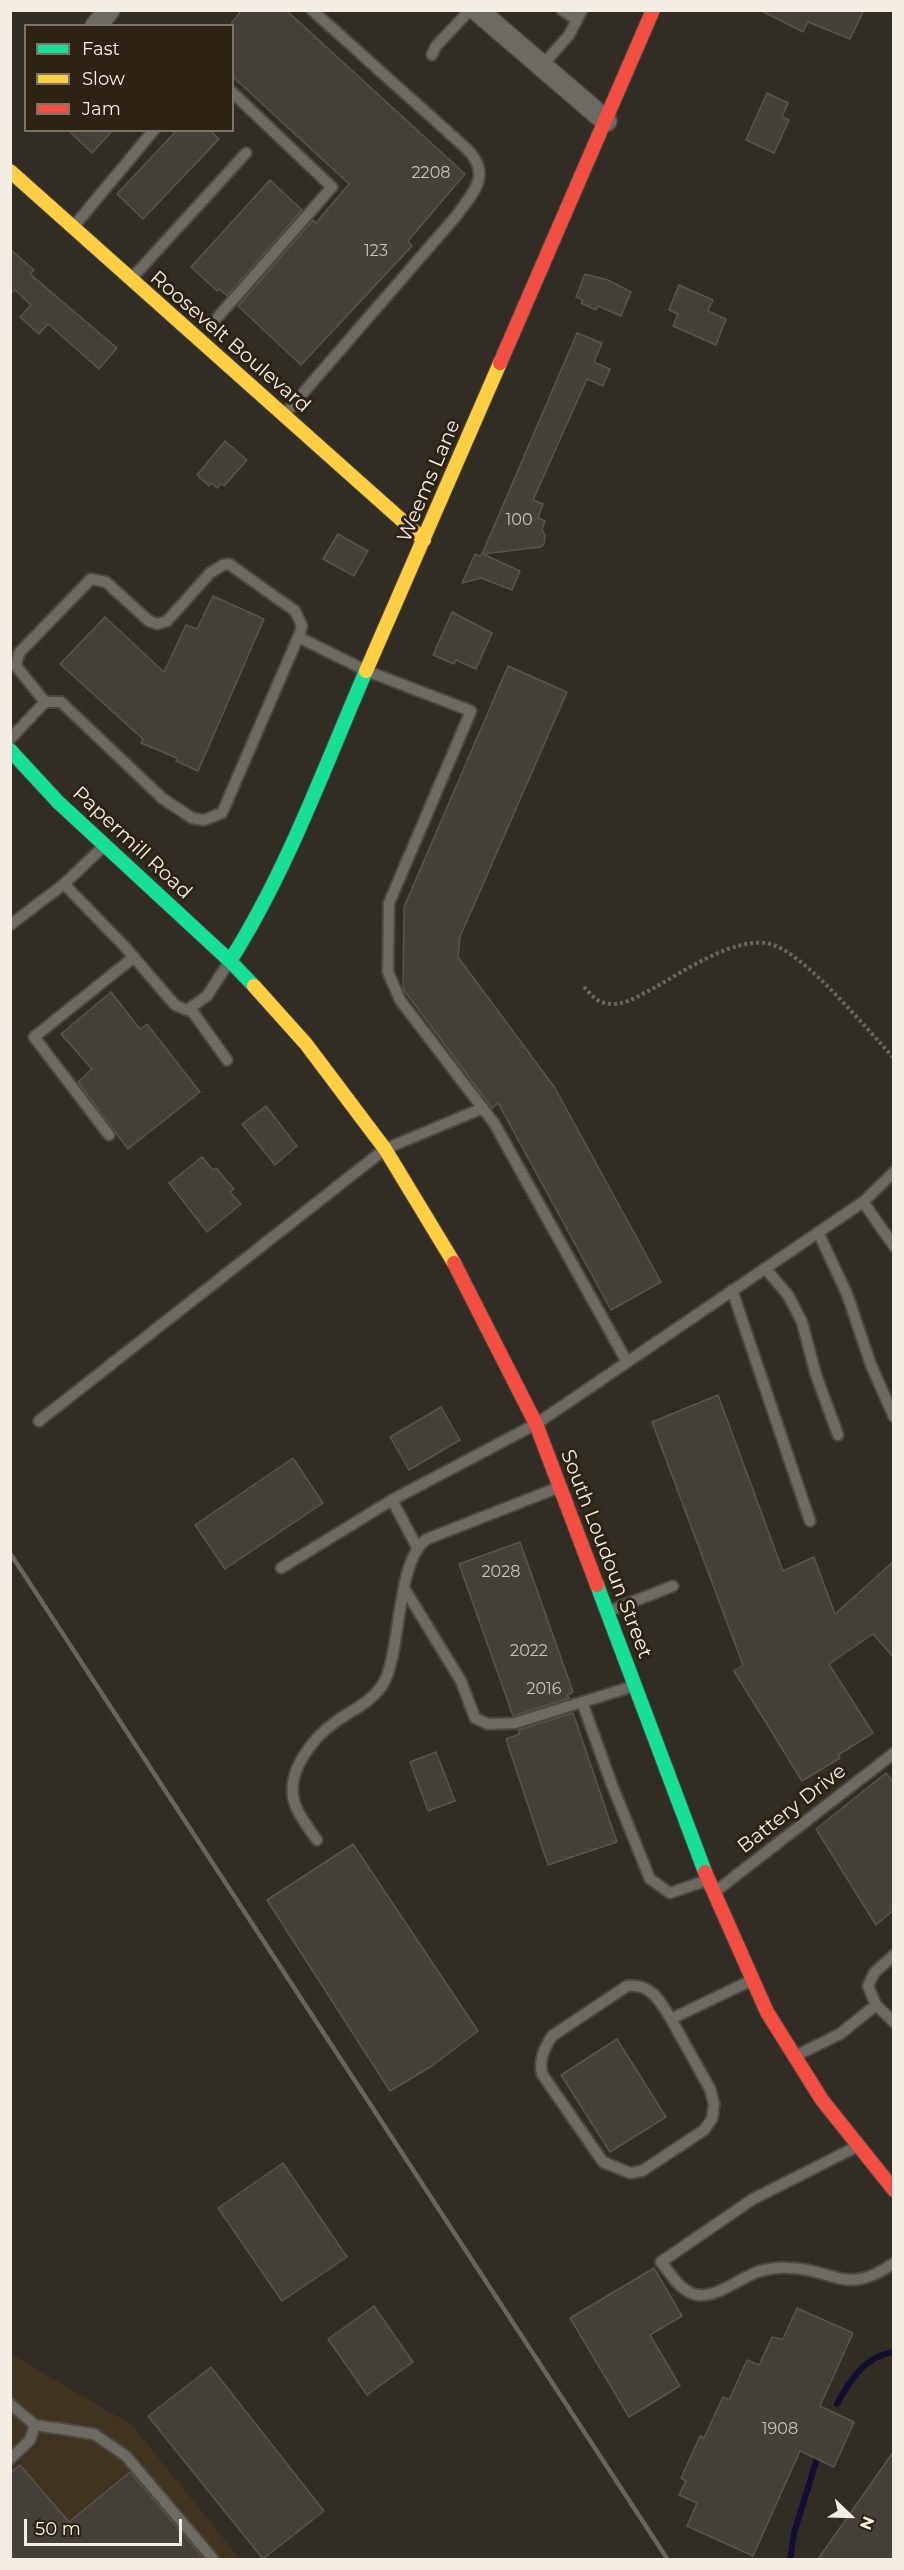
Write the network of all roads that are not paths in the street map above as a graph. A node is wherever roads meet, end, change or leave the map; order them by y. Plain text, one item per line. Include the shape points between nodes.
1 (109, 10) edge
2 (312, 10) edge
3 (470, 10) edge
4 (477, 10) edge
5 (562, 10) edge
6 (653, 10) edge
7 (580, 15) edge
8 (98, 24) edge
9 (432, 55) dead end
10 (542, 66) junction
11 (234, 94) edge
12 (606, 121) junction
13 (152, 132) edge
14 (246, 153) dead end
15 (10, 171) edge
16 (72, 228) junction
17 (130, 280) junction
18 (217, 318) dead end
19 (284, 415) junction
20 (424, 540) junction
21 (298, 637) junction
22 (367, 671) junction
23 (45, 702) junction
24 (10, 739) edge
25 (10, 750) edge
26 (105, 845) junction
27 (64, 884) junction
28 (10, 925) edge
29 (134, 957) junction
30 (230, 961) junction
31 (190, 1008) junction
32 (226, 1060) dead end
33 (483, 1108) junction
34 (109, 1135) dead end
35 (386, 1149) junction
36 (894, 1172) edge
37 (863, 1202) junction
38 (818, 1232) junction
39 (894, 1246) edge
40 (765, 1268) junction
41 (732, 1290) junction
42 (627, 1362) junction
43 (894, 1417) edge
44 (39, 1421) dead end
45 (536, 1424) junction
46 (838, 1435) dead end
47 (560, 1487) junction
48 (392, 1500) junction
49 (810, 1521) dead end
50 (418, 1549) junction
51 (281, 1568) dead end
52 (673, 1586) dead end
53 (404, 1588) junction
54 (608, 1611) junction
55 (635, 1686) junction
56 (582, 1702) junction
57 (894, 1753) edge
58 (317, 1840) dead end
59 (708, 1880) junction
60 (713, 1893) junction
61 (894, 1955) edge
62 (752, 1980) junction
63 (876, 2005) junction
64 (671, 2019) junction
65 (894, 2022) edge
66 (794, 2056) junction
67 (858, 2146) junction
68 (894, 2190) edge
69 (894, 2263) edge
70 (10, 2404) edge
71 (35, 2425) junction
72 (10, 2459) edge
73 (214, 2559) edge

1 - 8 street
2 - 19 lane via 466,149 477,160 480,174 478,184 457,215
3 - 9 lane
4 - 10 street
5 - 7 lane
6 - 12 main road, Weems Lane
7 - 10 lane via 569,35
10 - 12 street
11 - 18 lane via 332,187
12 - 20 main road, Weems Lane
13 - 16 lane
14 - 17 lane
15 - 16 main road, Roosevelt Boulevard
16 - 17 main road, Roosevelt Boulevard
17 - 19 main road, Roosevelt Boulevard
19 - 20 main road, Roosevelt Boulevard
20 - 22 main road, Weems Lane
21 - 22 lane
21 - 23 lane via 222,813 204,820 192,818 162,798 61,702
21 - 23 lane via 302,626 295,611 229,564 215,568 167,621 157,624 106,582 91,579 15,660
22 - 30 main road, Weems Lane via 279,872
22 - 33 lane via 471,711 389,903 388,972 400,1000
23 - 24 lane
25 - 26 main road, Papermill Road
26 - 27 lane
26 - 30 main road, Papermill Road
27 - 28 lane
27 - 29 lane
29 - 31 lane via 175,1005
29 - 34 lane via 34,1037
30 - 31 lane via 207,996
30 - 35 main road, South Loudoun Street via 306,1044
31 - 32 lane
33 - 35 lane
33 - 42 lane
35 - 44 lane
35 - 45 main road, South Loudoun Street via 461,1274
36 - 37 lane
37 - 38 lane
37 - 39 lane
38 - 40 lane
38 - 43 lane via 847,1294
40 - 41 lane
40 - 46 lane via 788,1295 802,1322 816,1376
41 - 42 lane
41 - 49 lane
42 - 45 lane
45 - 47 main road, South Loudoun Street
45 - 48 lane
47 - 50 lane via 427,1539
47 - 54 main road, South Loudoun Street
48 - 50 lane
48 - 51 lane
50 - 53 lane
52 - 54 lane
53 - 56 lane via 461,1681 478,1721 515,1723
53 - 58 lane via 392,1662 382,1684 369,1700 327,1730 303,1757 295,1773 295,1804
54 - 55 main road, South Loudoun Street
55 - 56 lane
55 - 59 main road, South Loudoun Street
56 - 59 lane via 650,1879 669,1893
57 - 60 lane, Battery Drive
59 - 60 main road, South Loudoun Street
60 - 62 main road, South Loudoun Street
61 - 63 lane via 874,1973 868,1986
62 - 64 lane
62 - 66 main road, South Loudoun Street
63 - 65 lane
63 - 66 lane via 840,2034
64 - 64 lane via 650,1990 627,1986 552,2036 540,2063 542,2074 603,2162 630,2173 653,2165 704,2130 712,2120 714,2104 710,2089
66 - 67 main road, South Loudoun Street
67 - 68 main road, South Loudoun Street
67 - 69 lane via 753,2199 661,2262 681,2287 696,2295 711,2294 760,2271 790,2268 854,2282
70 - 71 lane
71 - 72 lane via 30,2440
71 - 73 lane via 94,2434 126,2456

